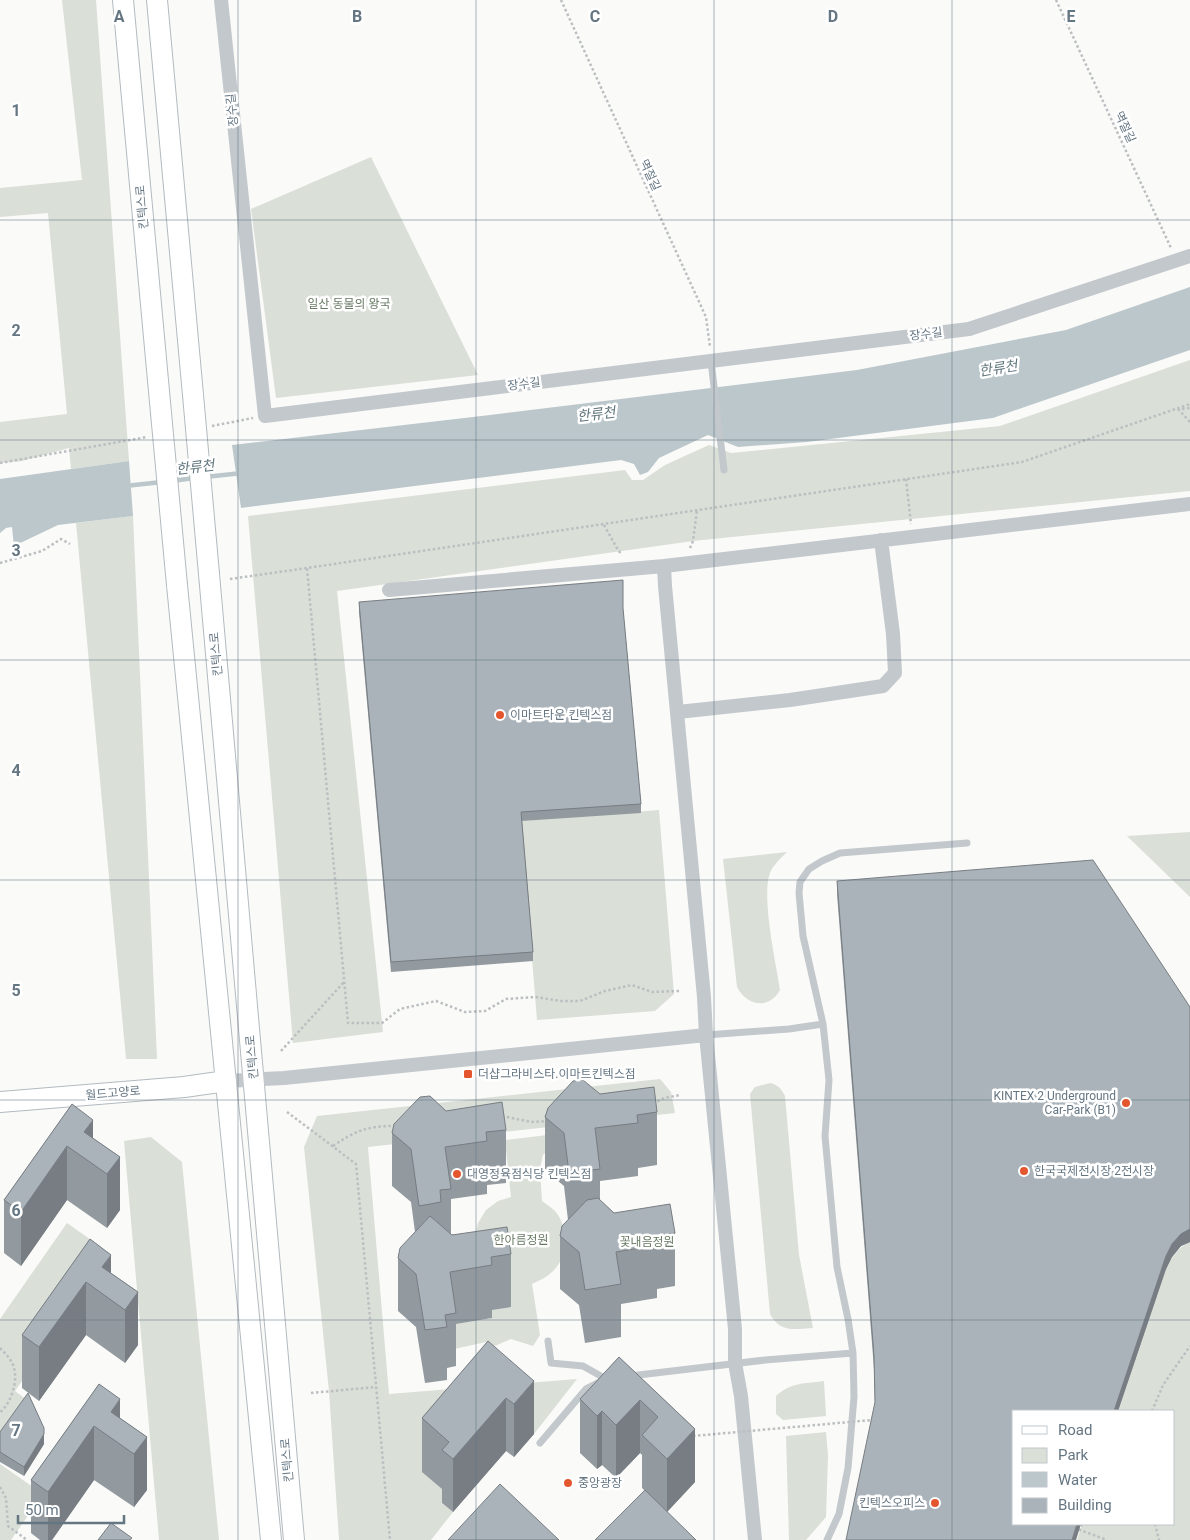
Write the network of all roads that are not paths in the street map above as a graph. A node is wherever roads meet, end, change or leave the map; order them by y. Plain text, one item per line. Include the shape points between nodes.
1 (123, 0) edge
2 (157, 0) edge
3 (221, 0) edge
4 (1184, 259) edge
5 (711, 361) junction
6 (724, 470) dead end
7 (1190, 504) edge
8 (881, 540) junction
9 (664, 566) junction
10 (390, 590) dead end
11 (678, 712) junction
12 (967, 843) dead end
13 (823, 1024) junction
14 (706, 1035) junction
15 (254, 1080) junction
16 (226, 1081) junction
17 (0, 1102) edge
18 (548, 1341) dead end
19 (853, 1353) junction
20 (735, 1363) junction
21 (625, 1377) edge
22 (615, 1378) edge
23 (606, 1379) junction
24 (540, 1443) dead end
25 (271, 1540) edge
26 (294, 1540) edge
27 (755, 1540) edge
28 (826, 1540) edge

1 - 16 main road, 킨텍스로, bridge via 176,585
2 - 15 main road, 킨텍스로, bridge
3 - 5 street, 장수길 via 264,416
4 - 5 street, 장수길 via 969,329
5 - 6 lane
7 - 8 street
8 - 9 street
8 - 11 street via 895,673 883,686
9 - 10 street
9 - 11 street
11 - 14 street
12 - 13 lane via 840,853 809,869 800,882 799,894 803,936
13 - 14 lane
13 - 19 lane via 829,1080 825,1136 837,1267
14 - 15 street
14 - 20 street via 735,1329
15 - 16 street
15 - 26 main road, 킨텍스로
16 - 17 main road, 월드고양로
16 - 25 main road, 킨텍스로
18 - 23 lane via 551,1363 583,1366
19 - 20 lane
19 - 28 lane via 854,1397 848,1468 839,1514
20 - 21 lane
20 - 27 street
22 - 23 lane
23 - 24 lane via 586,1389

